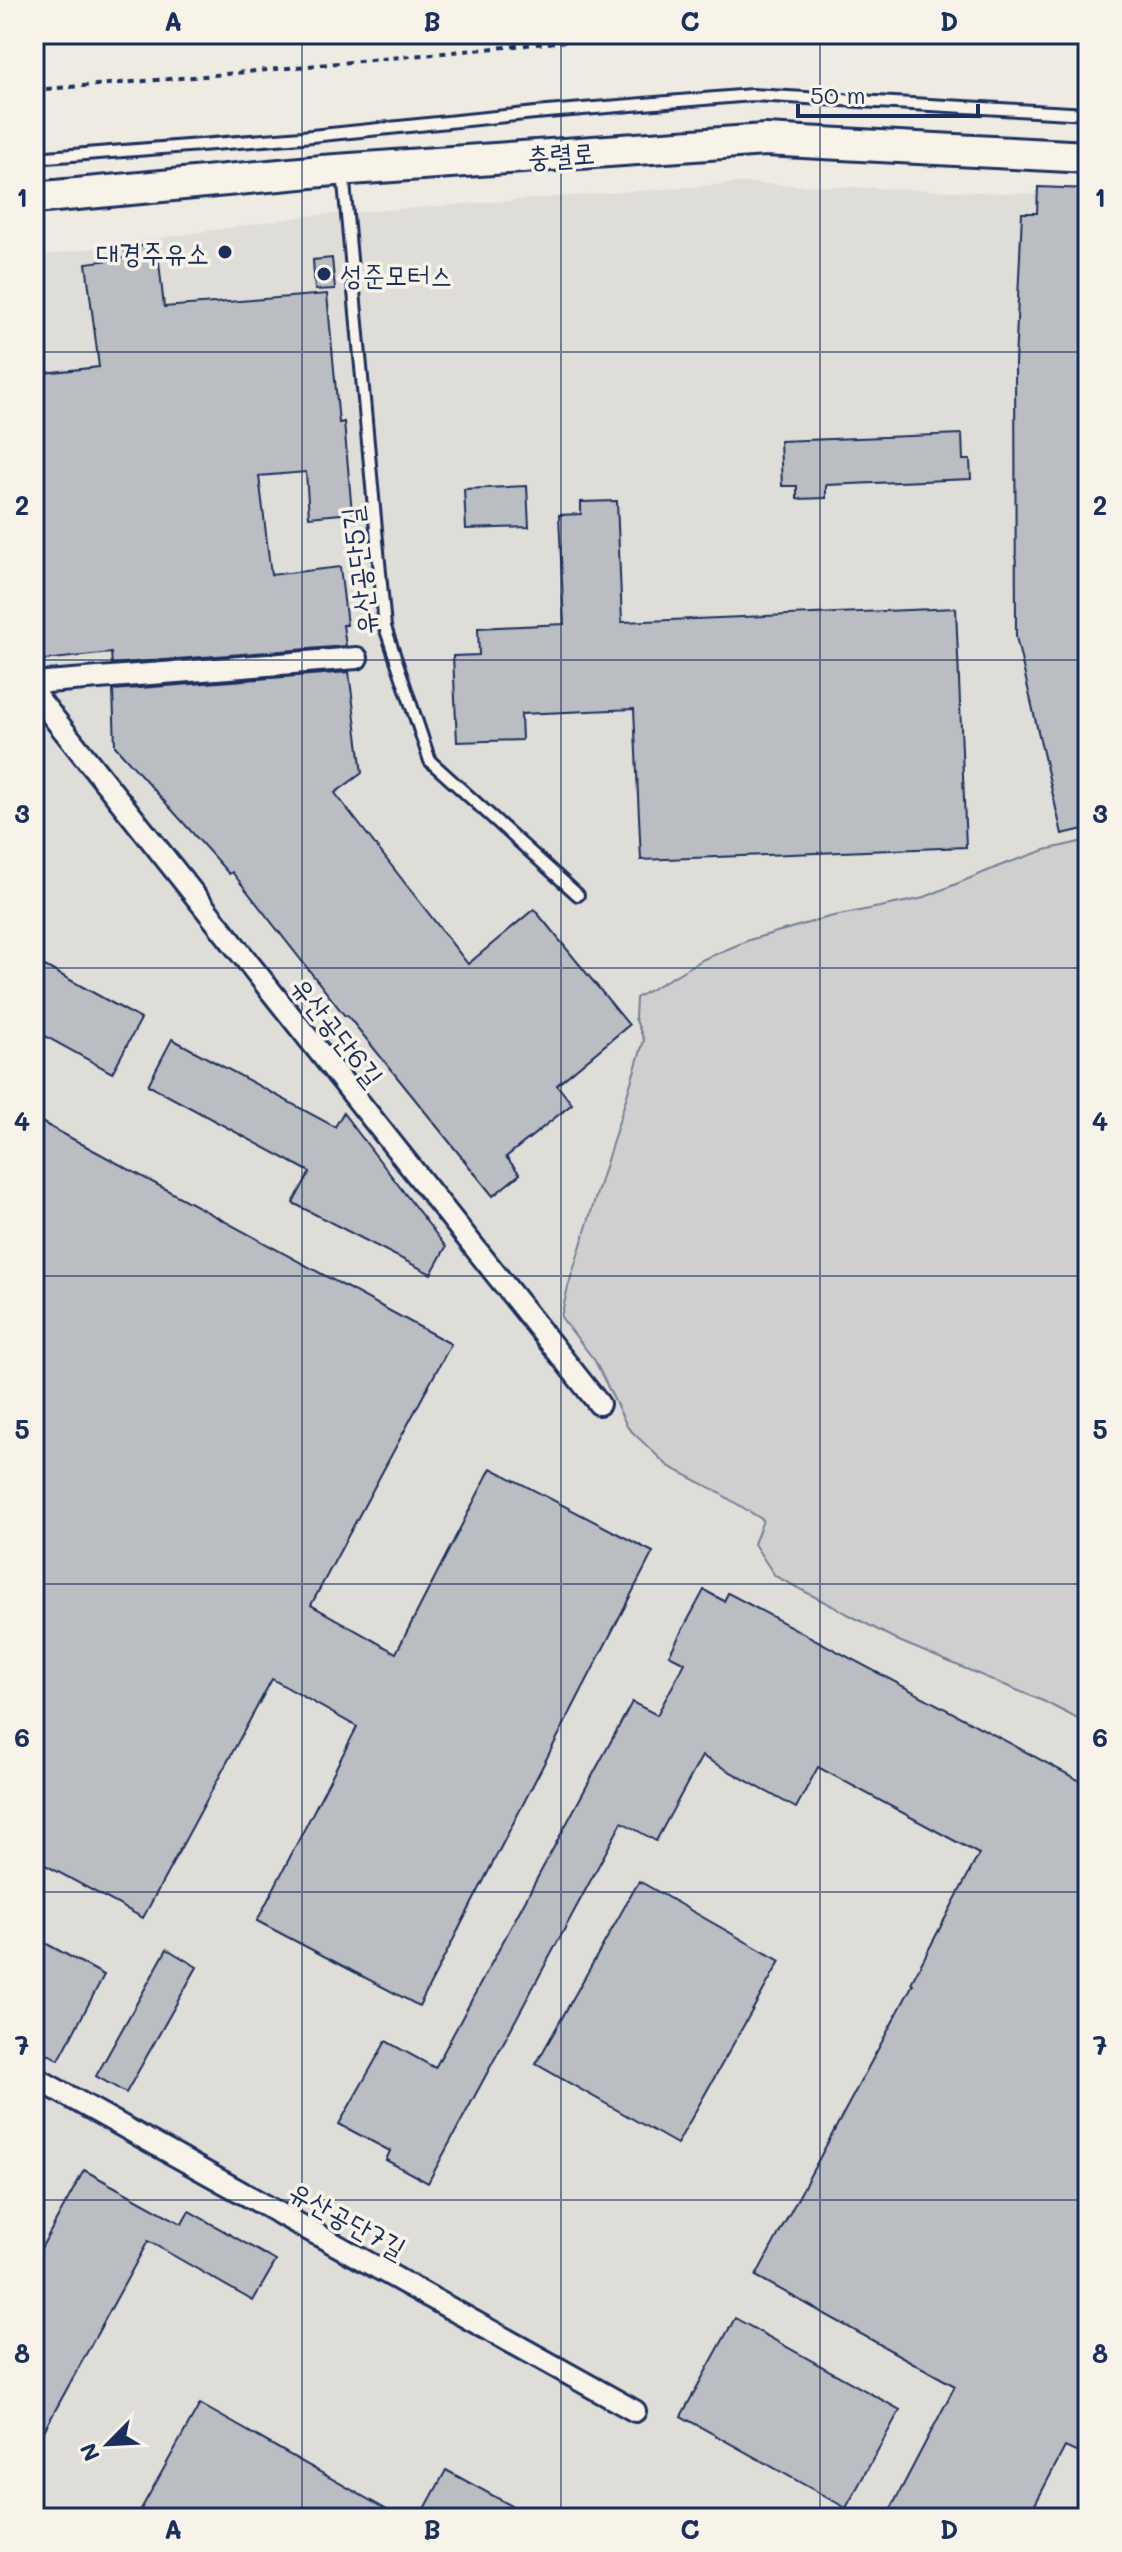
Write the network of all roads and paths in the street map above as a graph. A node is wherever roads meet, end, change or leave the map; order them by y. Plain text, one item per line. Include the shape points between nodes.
1 (640, 34) edge
2 (996, 34) edge
3 (1088, 38) edge
4 (34, 90) edge
5 (1088, 114) edge
6 (1088, 157) edge
7 (34, 158) edge
8 (343, 170) junction
9 (34, 198) edge
10 (357, 658) dead end
11 (34, 683) edge
12 (34, 693) edge
13 (578, 895) dead end
14 (599, 1404) dead end
15 (34, 2077) edge
16 (635, 2411) dead end

1 - 4 path
2 - 3 path
5 - 7 lane via 752,95
6 - 8 main road, 충렬로 via 765,140
8 - 9 main road, 충렬로
8 - 13 lane, 유산공단5길 via 385,627 430,761
10 - 11 street
12 - 14 street, 유산공단6길
15 - 16 street, 유산공단7길

